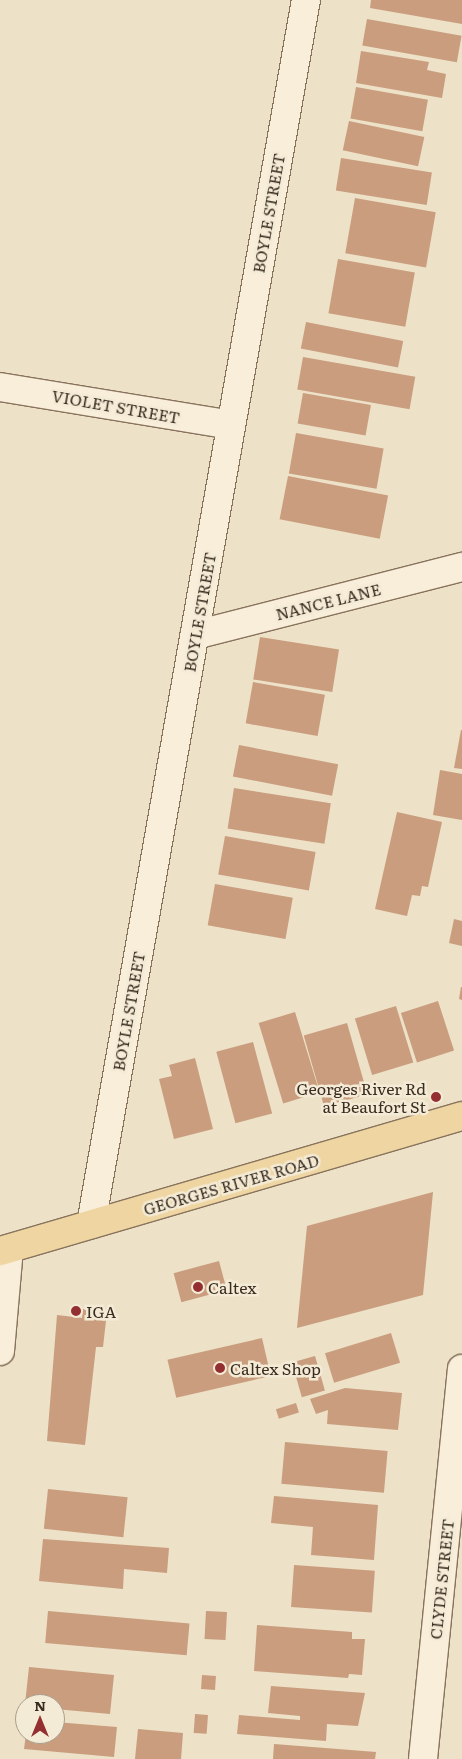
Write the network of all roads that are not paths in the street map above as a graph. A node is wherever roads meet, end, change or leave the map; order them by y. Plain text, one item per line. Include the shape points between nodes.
1 (306, 0) edge
2 (0, 386) edge
3 (232, 425) junction
4 (462, 567) edge
5 (195, 635) junction
6 (462, 1116) edge
7 (91, 1224) junction
8 (4, 1250) edge
9 (0, 1351) edge
10 (462, 1369) edge
11 (423, 1759) edge

1 - 3 street, BOYLE STREET
2 - 3 street, VIOLET STREET
3 - 5 street, BOYLE STREET
4 - 5 street, NANCE LANE
5 - 7 street, BOYLE STREET
6 - 7 main road, GEORGES RIVER ROAD
7 - 8 main road, GEORGES RIVER ROAD
8 - 9 street
10 - 11 street, CLYDE STREET

